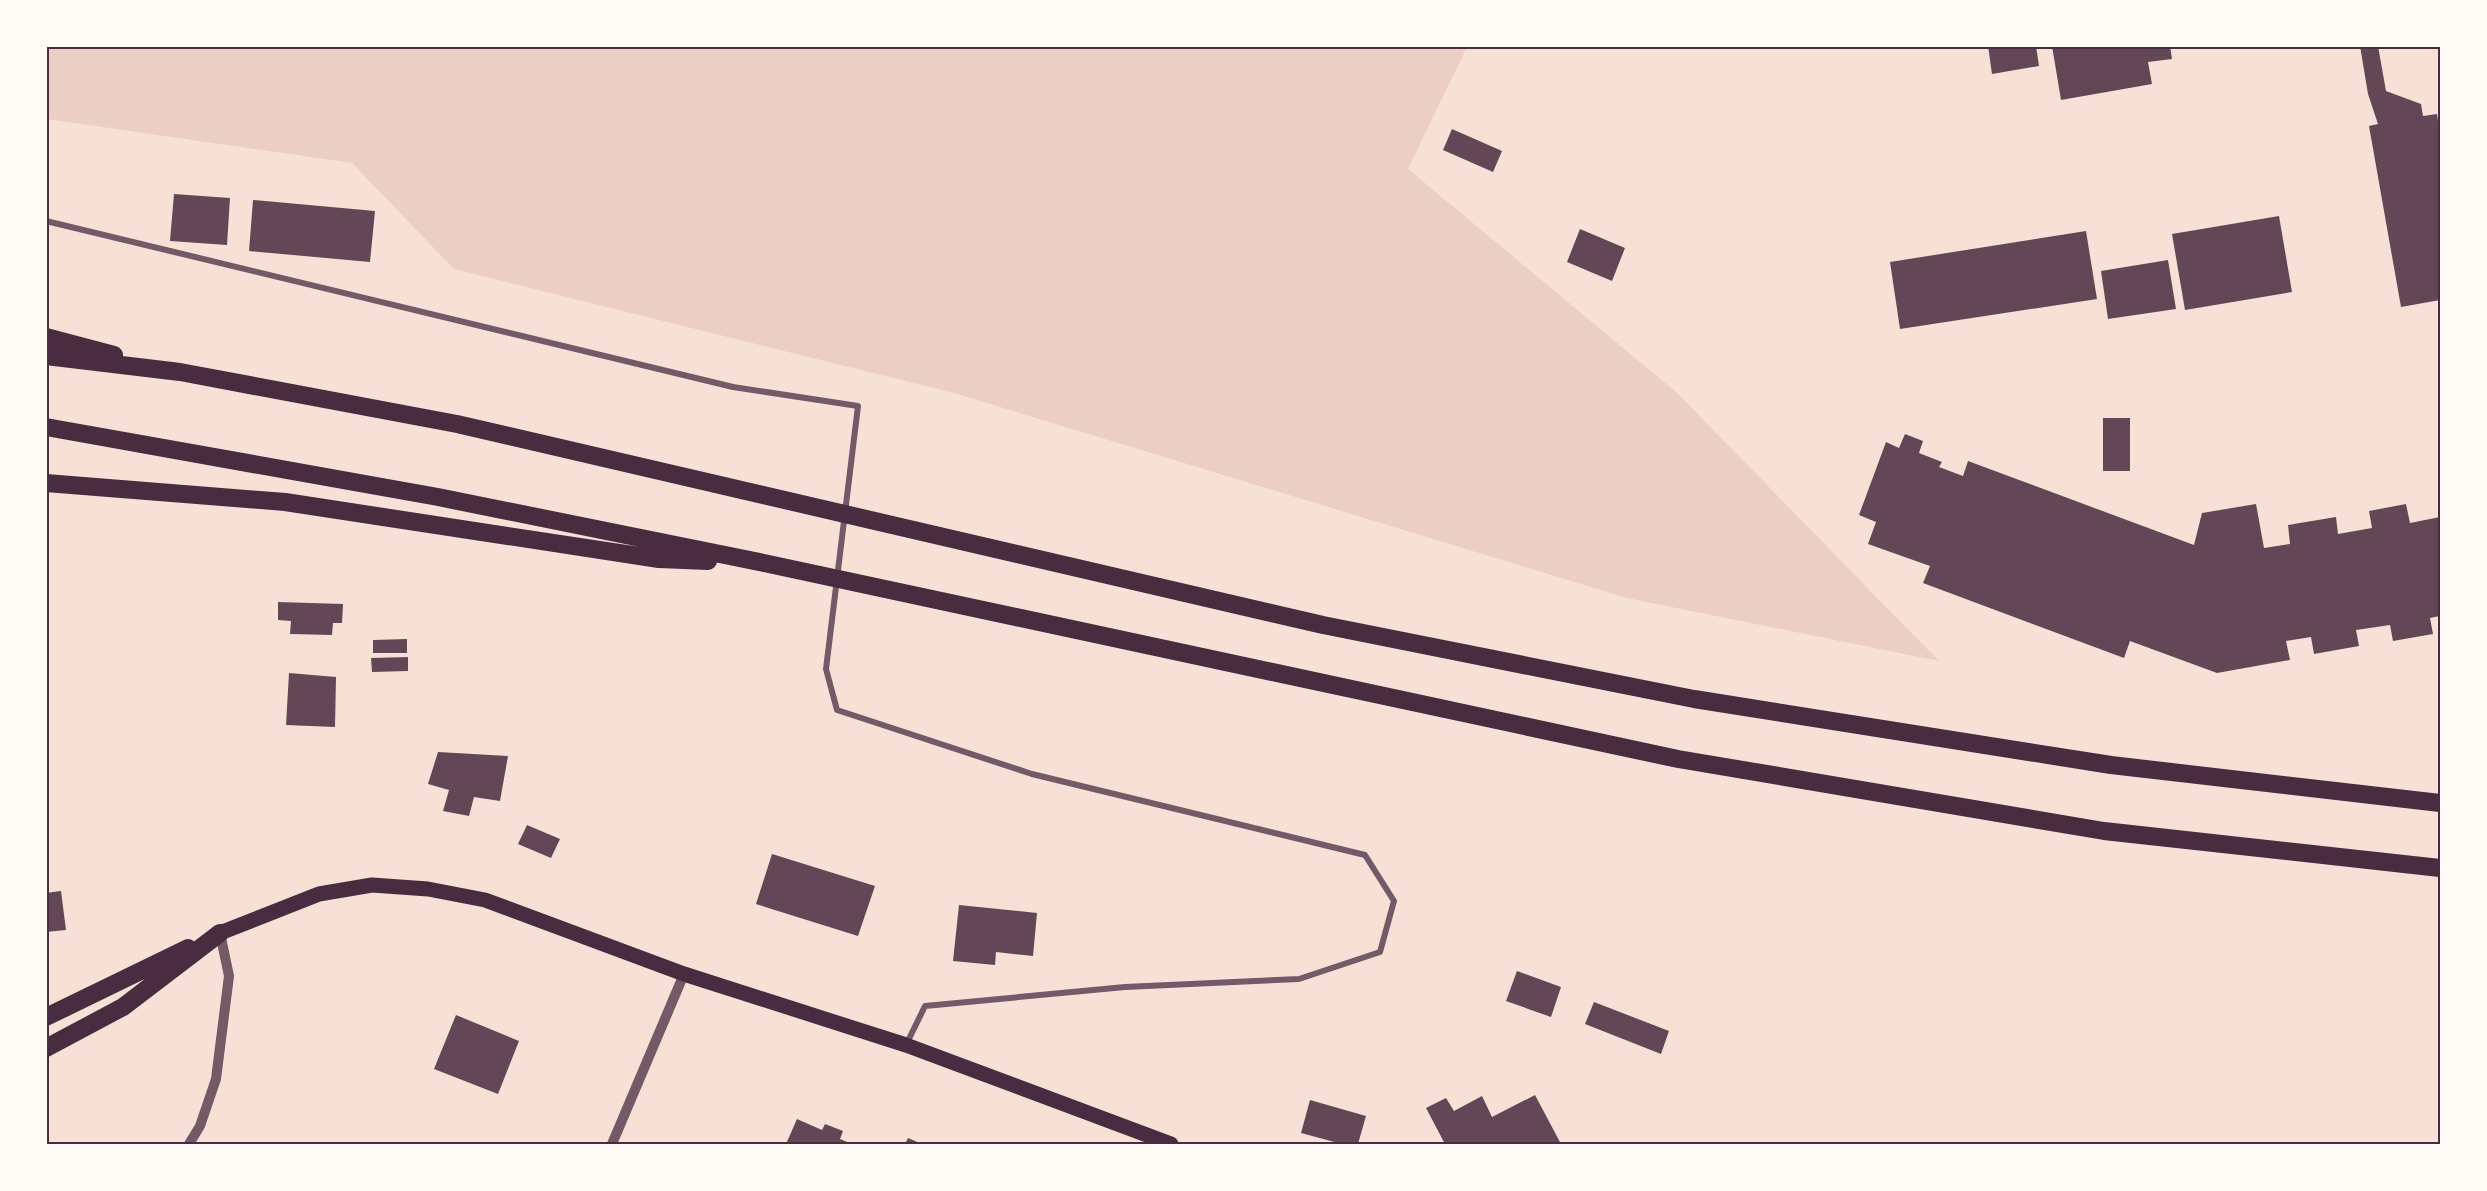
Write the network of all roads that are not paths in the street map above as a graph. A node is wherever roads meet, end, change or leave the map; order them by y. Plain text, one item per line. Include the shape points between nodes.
1 (46, 221) edge
2 (46, 337) edge
3 (46, 356) edge
4 (180, 372) junction
5 (46, 427) edge
6 (46, 483) edge
7 (764, 563) junction
8 (2440, 803) edge
9 (2440, 868) edge
10 (220, 933) junction
11 (684, 974) junction
12 (46, 1017) edge
13 (906, 1046) junction
14 (46, 1048) edge
15 (189, 1144) edge
16 (612, 1144) edge
17 (1171, 1144) edge

1 - 13 street via 733,387 858,406 826,669 837,710 1032,774 1365,855 1394,901 1380,952 1299,979 1125,987 925,1006
2 - 4 highway
3 - 4 highway
4 - 8 highway via 457,424 1323,625 1694,699 2111,765
5 - 7 highway via 438,497
6 - 7 highway via 285,502 659,559
7 - 9 highway via 1678,759 2103,831
10 - 11 main road via 319,894 372,885 429,890 485,900
10 - 12 highway
10 - 14 highway via 123,1007
10 - 15 street via 229,976 216,1079 200,1126
11 - 13 main road
11 - 16 street
13 - 17 main road

